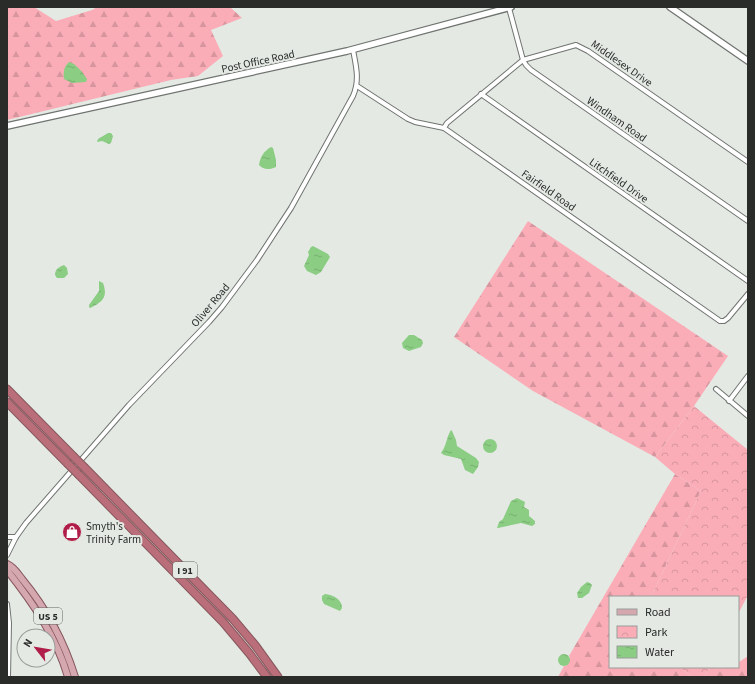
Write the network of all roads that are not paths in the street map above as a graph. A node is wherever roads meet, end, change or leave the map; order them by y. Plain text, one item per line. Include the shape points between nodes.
1 (510, 7) edge
2 (670, 7) edge
3 (353, 50) junction
4 (523, 60) junction
5 (748, 61) edge
6 (357, 86) junction
7 (481, 94) junction
8 (7, 126) edge
9 (444, 128) junction
10 (748, 162) edge
11 (748, 221) edge
12 (748, 281) edge
13 (748, 294) edge
14 (748, 376) edge
15 (7, 389) edge
16 (716, 390) dead end
17 (729, 400) junction
18 (7, 402) edge
19 (748, 416) edge
20 (7, 536) edge
21 (16, 537) junction
22 (7, 555) edge
23 (7, 564) edge
24 (7, 570) edge
25 (31, 595) junction
26 (7, 604) edge
27 (59, 642) junction
28 (8, 677) edge
29 (68, 677) edge
30 (75, 677) edge
31 (267, 677) edge
32 (278, 677) edge

1 - 3 street, Post Office Road
1 - 4 street, Windham Road
2 - 5 street
3 - 6 street, Oliver Road
3 - 8 street, Post Office Road
4 - 7 street, Middlesex Drive
4 - 10 street, Middlesex Drive via 580,46
4 - 11 street, Windham Road via 531,70
6 - 9 street, Fairfield Road via 408,119
6 - 21 street, Oliver Road via 349,105 291,208 226,301 115,421
7 - 9 street, Middlesex Drive
7 - 12 street, Litchfield Drive
9 - 13 street, Fairfield Road via 720,321 728,318
14 - 17 street
15 - 32 highway, I 91, bridge via 234,620
16 - 17 street
17 - 19 street
18 - 31 highway, I 91, bridge via 227,627
20 - 21 street
21 - 22 street, Oliver Road
23 - 25 main road, US 5 via 18,574
24 - 25 main road, US 5
25 - 27 main road, US 5 via 40,615
26 - 28 street
27 - 29 main road, US 5
27 - 30 main road, US 5

